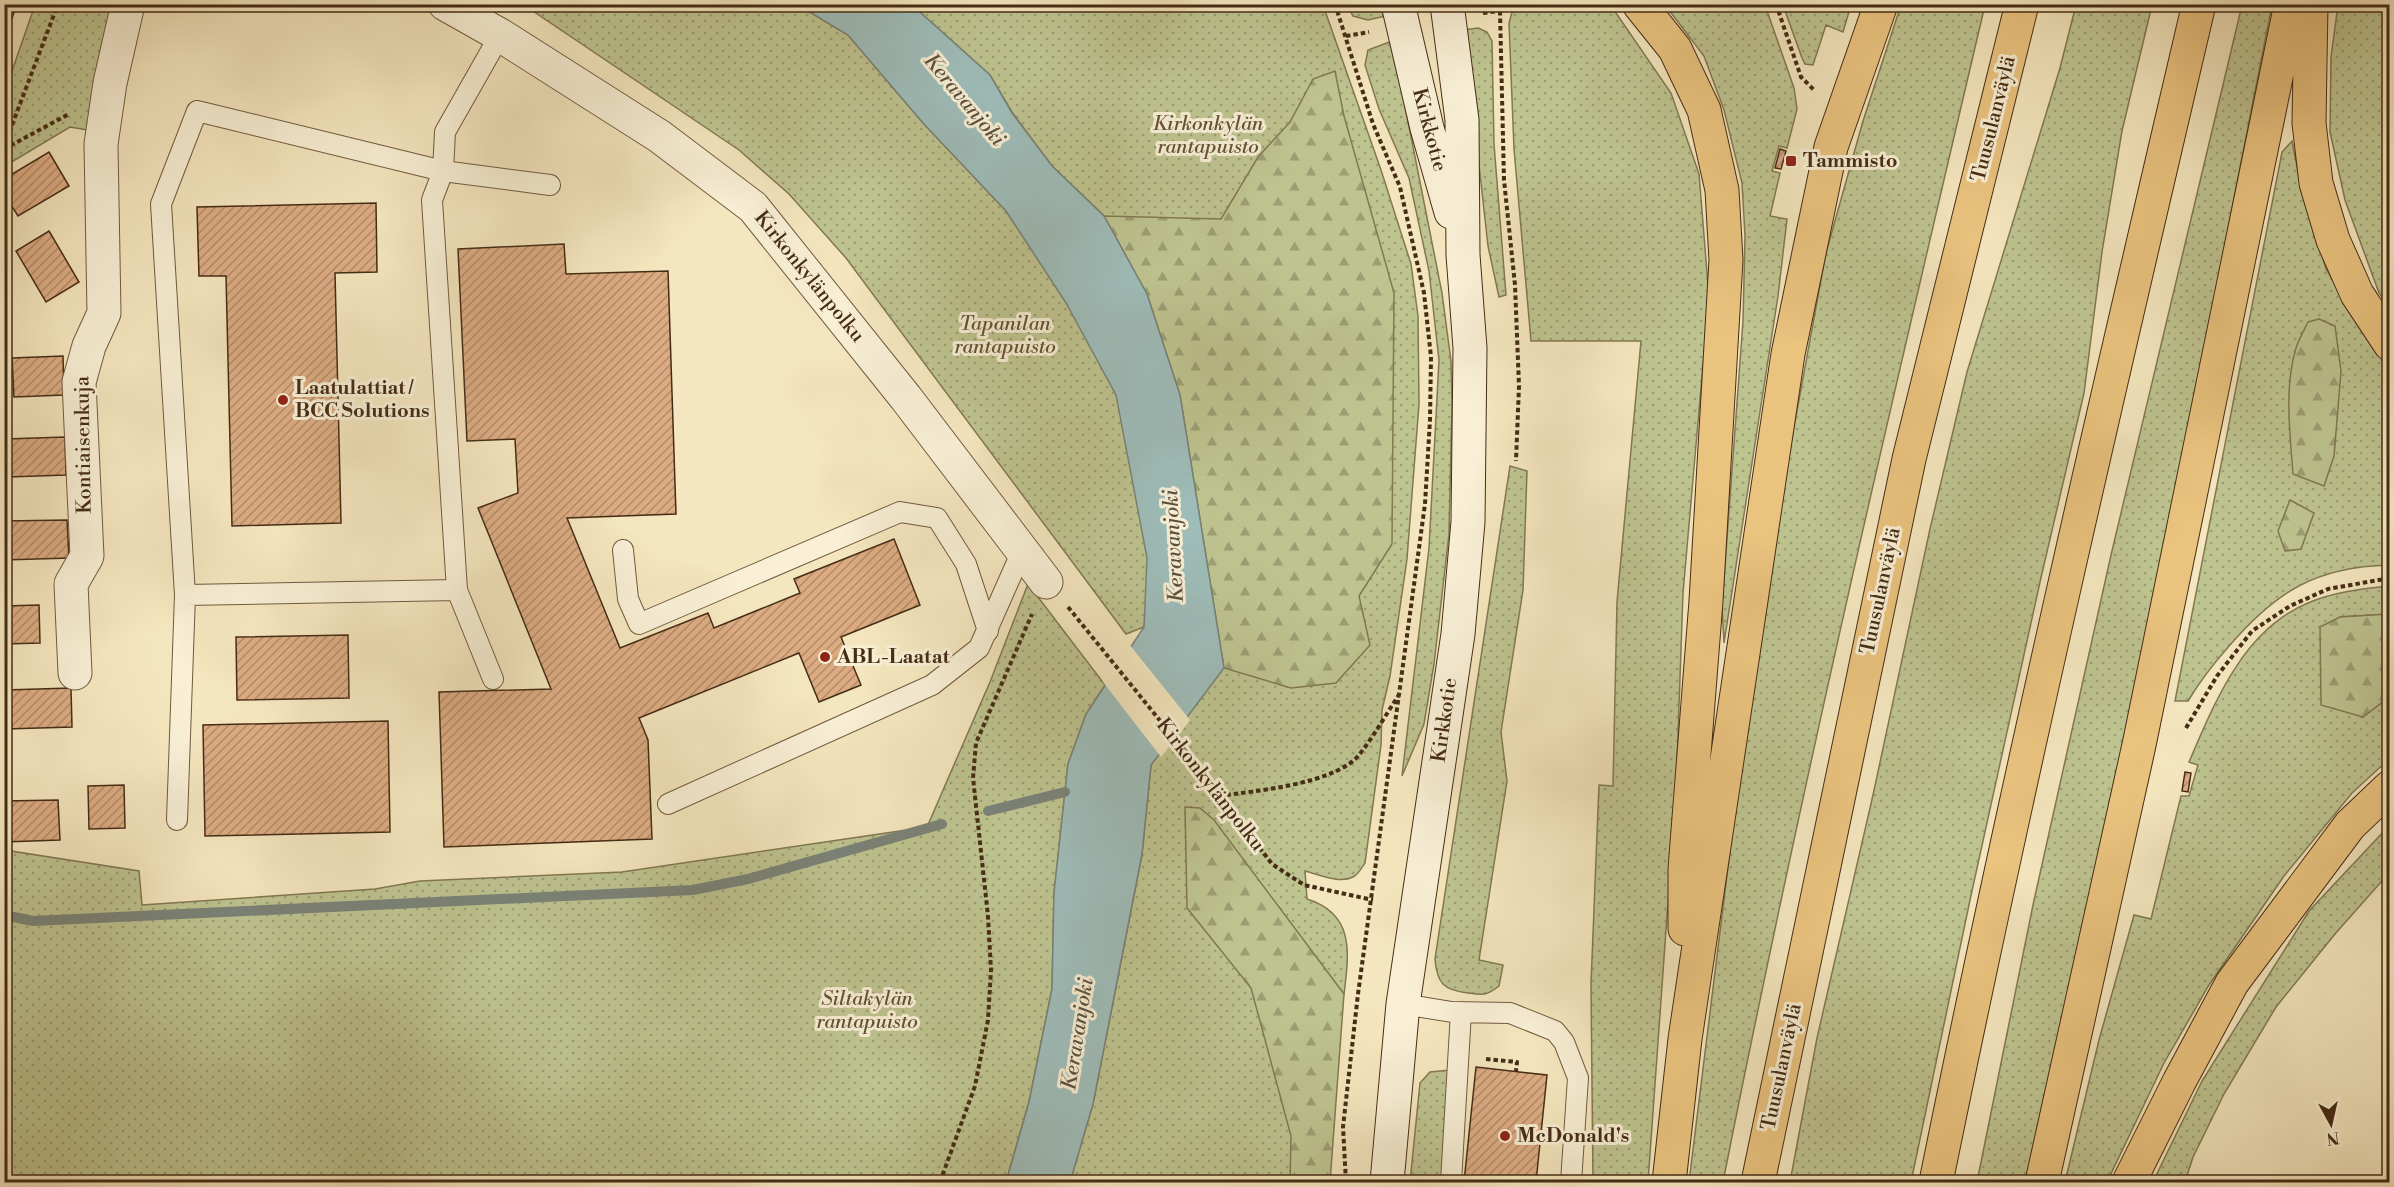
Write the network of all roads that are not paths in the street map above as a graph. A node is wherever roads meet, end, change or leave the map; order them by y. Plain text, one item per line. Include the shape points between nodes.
1 (128, 4) edge
2 (445, 4) edge
3 (1398, 4) edge
4 (1448, 4) edge
5 (1639, 4) edge
6 (1881, 4) edge
7 (2022, 4) edge
8 (2199, 4) edge
9 (2291, 4) edge
10 (2311, 4) edge
11 (500, 35) junction
12 (444, 171) junction
13 (550, 185) dead end
14 (1463, 255) junction
15 (2390, 344) edge
16 (623, 550) dead end
17 (1022, 551) junction
18 (1046, 582) road end
19 (457, 590) junction
20 (185, 595) junction
21 (988, 631) junction
22 (75, 673) dead end
23 (493, 679) dead end
24 (2390, 787) edge
25 (668, 804) dead end
26 (177, 820) dead end
27 (1404, 1004) junction
28 (1461, 1012) junction
29 (1685, 1039) junction
30 (1387, 1182) edge
31 (1451, 1182) edge
32 (1571, 1182) edge
33 (1669, 1182) edge
34 (1758, 1182) edge
35 (1936, 1182) edge
36 (2042, 1182) edge
37 (2129, 1182) edge

1 - 22 street, Kontiaisenkuja via 101,144 104,313 89,346 80,382 87,556 71,584
2 - 11 street, Kirkonkylänpolku
3 - 14 street, Kirkkotie via 1427,128
4 - 14 street, Kirkkotie via 1462,120
5 - 29 highway via 1676,49 1704,110 1722,190 1726,260 1706,601 1684,869
6 - 29 highway via 1831,147 1788,354
7 - 34 highway, Tuusulanväylä via 1909,459
8 - 35 highway via 2097,443
9 - 36 highway via 2139,745
10 - 15 highway via 2309,123 2316,183 2333,240 2357,294
11 - 12 lane via 445,132
11 - 17 street, Kirkonkylänpolku via 659,136 753,207
12 - 13 lane
12 - 19 lane via 432,200
12 - 20 lane via 197,111 162,204
14 - 27 street, Kirkkotie via 1470,348 1468,522 1458,634
16 - 21 lane via 628,599 639,624 900,512 937,518 966,564
17 - 18 street, Kirkonkylänpolku
17 - 21 lane
19 - 20 lane
19 - 23 lane
20 - 26 lane
21 - 25 lane via 979,648 932,685
24 - 37 highway via 2350,825 2232,983
27 - 28 lane
27 - 30 street, Kirkkotie
28 - 31 lane
28 - 32 lane via 1510,1013 1555,1031 1564,1042 1578,1078
29 - 33 highway

